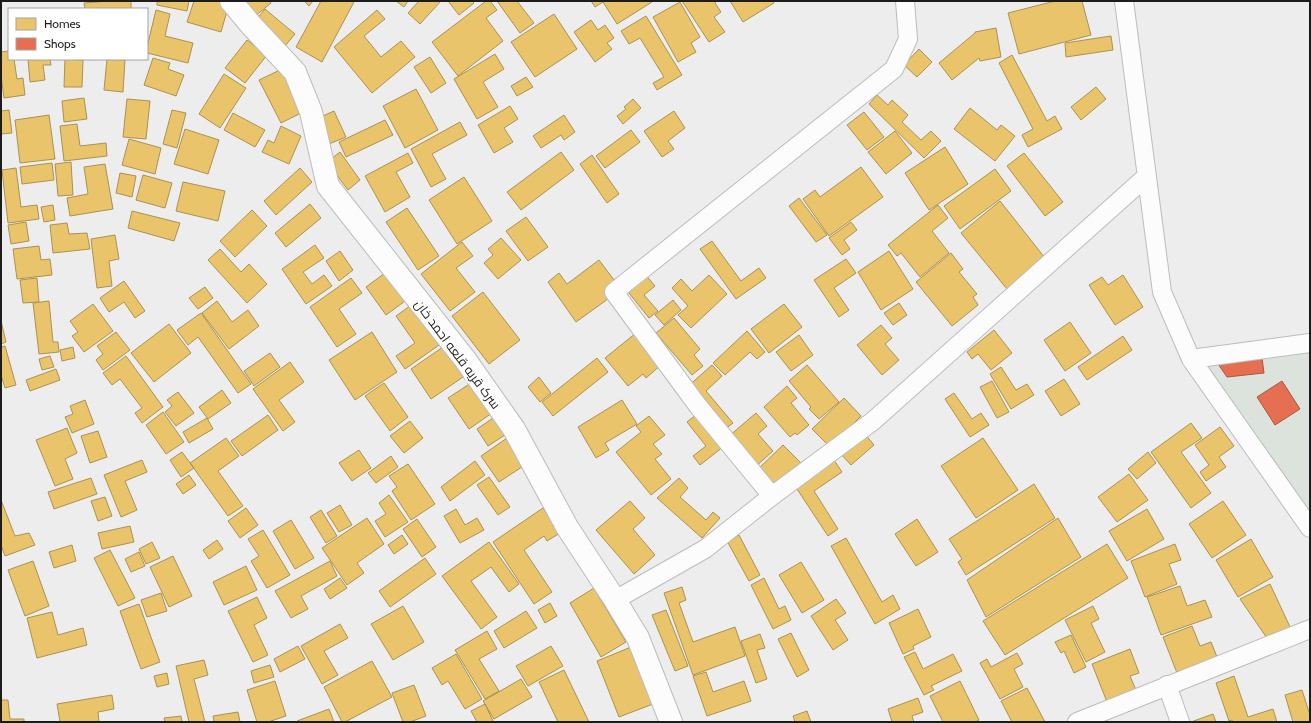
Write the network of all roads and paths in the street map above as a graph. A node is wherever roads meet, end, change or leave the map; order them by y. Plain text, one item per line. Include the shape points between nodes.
1 (231, 1) edge
2 (905, 1) edge
3 (1124, 1) edge
4 (1147, 176) junction
5 (1310, 343) edge
6 (1191, 359) junction
7 (772, 496) junction
8 (1310, 528) edge
9 (615, 600) junction
10 (1310, 629) edge
11 (1167, 685) junction
12 (672, 722) edge
13 (1077, 722) edge
14 (1180, 722) edge

1 - 9 street, سرک قریه قلعه احمد خان via 295,72 311,112 328,186 464,358 514,429 567,527
2 - 7 street via 908,39 894,68 614,292 698,406
3 - 4 street
4 - 6 street via 1162,292
4 - 7 street via 873,421
5 - 6 street
6 - 8 street
7 - 9 street via 705,549
9 - 12 street, سرک قریه قلعه احمد خان via 638,638
10 - 11 street
11 - 13 street
11 - 14 street

